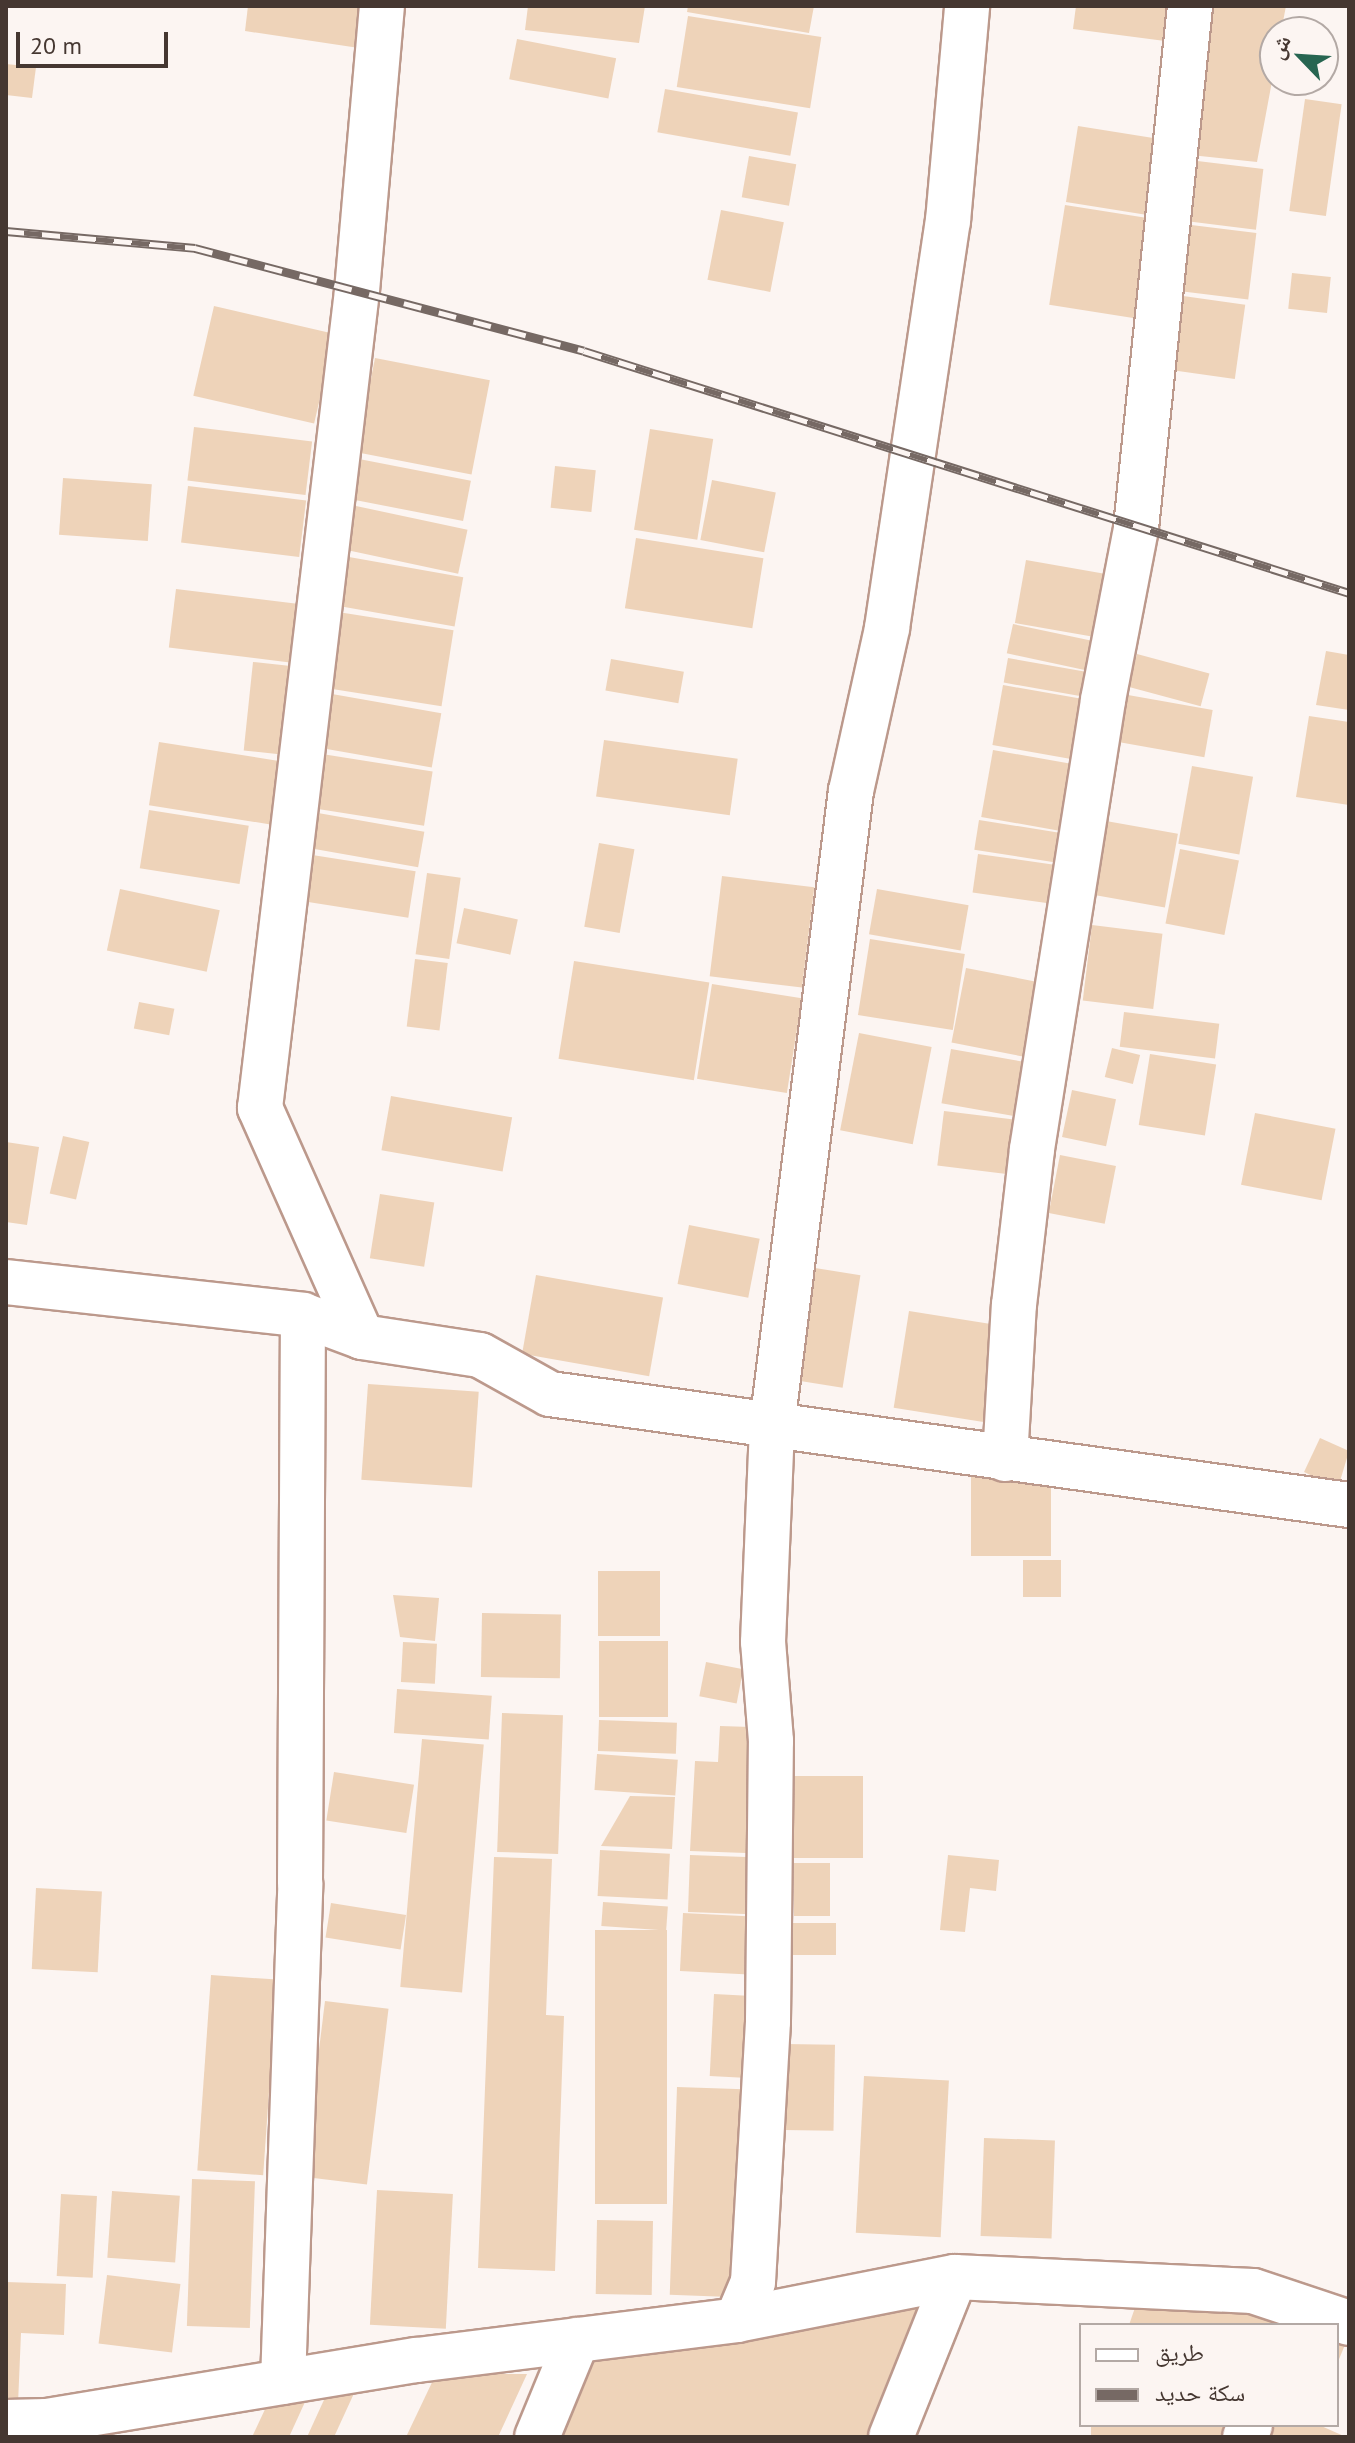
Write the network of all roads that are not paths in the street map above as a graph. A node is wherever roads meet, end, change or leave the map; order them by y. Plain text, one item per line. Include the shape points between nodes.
1 (382, 6) edge
2 (967, 6) edge
3 (1190, 6) edge
4 (6, 1282) edge
5 (303, 1315) junction
6 (362, 1337) junction
7 (772, 1426) junction
8 (1005, 1459) junction
9 (1349, 1505) edge
10 (955, 2277) junction
11 (1295, 2316) edge
12 (737, 2320) junction
13 (1349, 2323) edge
14 (577, 2340) junction
15 (283, 2382) junction
16 (6, 2422) edge
17 (87, 2425) edge
18 (537, 2437) edge
19 (891, 2437) edge

1 - 6 street via 357,291 260,1108
2 - 7 street via 948,221 887,628 851,791
3 - 8 street via 1136,528 1032,1149 1014,1305
4 - 5 street
5 - 6 street
5 - 15 street via 300,1883
6 - 7 street via 480,1355 550,1394
7 - 8 street
7 - 12 street via 763,1642 771,1741 768,2021 753,2282
8 - 9 street
10 - 11 street via 1253,2291
10 - 12 street
10 - 19 street
11 - 13 street
12 - 14 street
14 - 15 street
14 - 18 street
15 - 17 street
16 - 17 street

